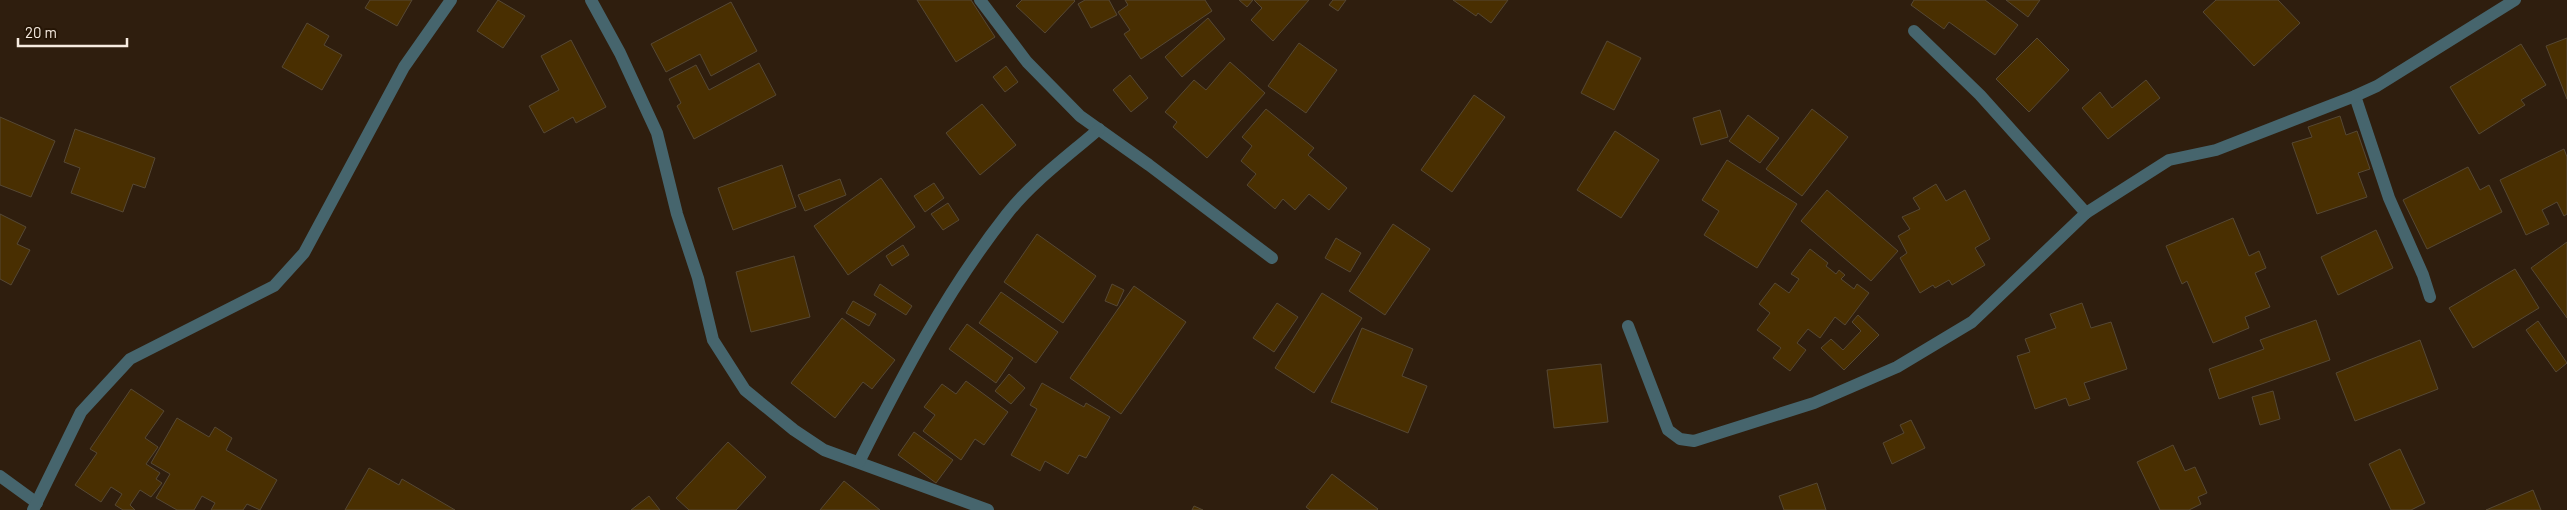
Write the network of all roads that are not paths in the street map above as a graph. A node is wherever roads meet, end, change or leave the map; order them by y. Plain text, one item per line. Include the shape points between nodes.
1 (451, 0) edge
2 (590, 0) edge
3 (980, 0) edge
4 (2515, 0) edge
5 (1914, 31) dead end
6 (2355, 96) junction
7 (1099, 129) junction
8 (2086, 213) junction
9 (1272, 258) dead end
10 (2430, 297) dead end
11 (1628, 326) dead end
12 (859, 462) junction
13 (0, 476) edge
14 (35, 506) edge
15 (988, 510) edge

1 - 14 street via 404,67 304,253 274,286 130,360 81,412
2 - 12 street via 620,53 657,133 713,340 745,390 824,450
3 - 7 street via 1027,62 1080,116
4 - 6 street via 2377,86
5 - 8 street via 1980,95
6 - 8 street via 2216,150 2169,160
6 - 10 street via 2389,198
7 - 9 street
7 - 12 street via 1008,213 912,356
8 - 11 street via 1972,322 1897,367 1814,403 1694,441 1680,439 1668,430
12 - 15 street
13 - 14 street

